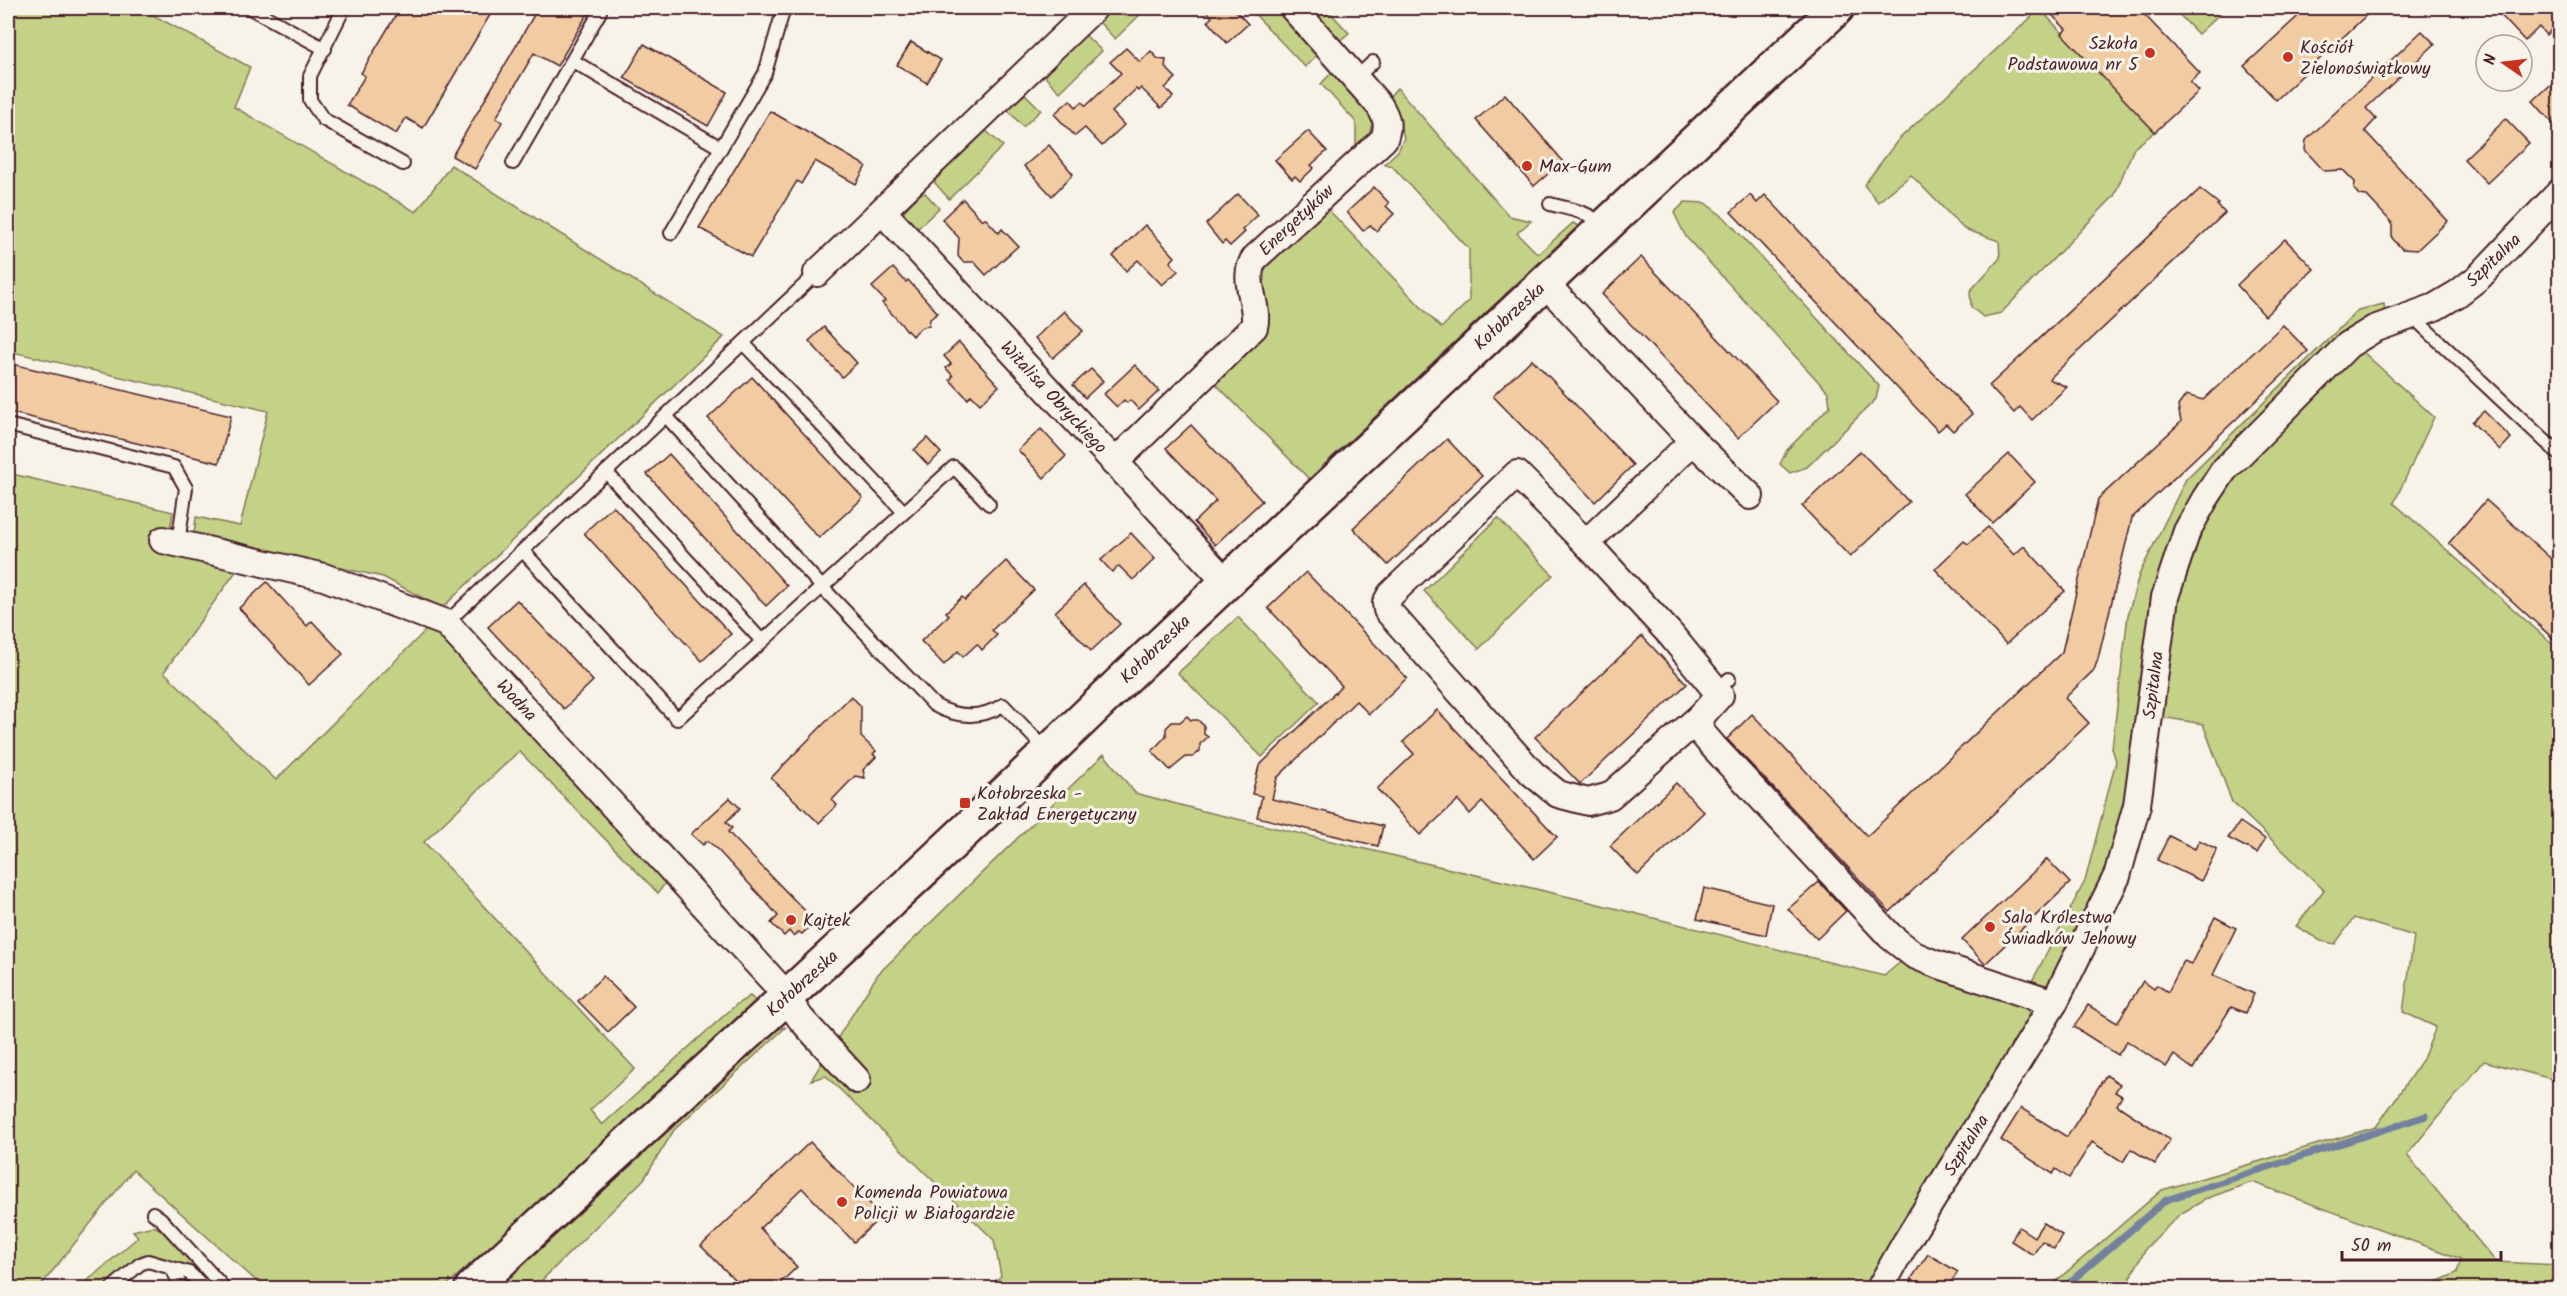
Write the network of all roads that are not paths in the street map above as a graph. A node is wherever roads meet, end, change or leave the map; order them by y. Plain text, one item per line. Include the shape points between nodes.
1 (250, 8) edge
2 (344, 8) edge
3 (784, 8) edge
4 (1094, 8) edge
5 (1293, 8) edge
6 (1837, 8) edge
7 (600, 12) dead end
8 (325, 49) junction
9 (573, 61) junction
10 (721, 148) junction
11 (513, 163) dead end
12 (403, 164) dead end
13 (2559, 192) edge
14 (1550, 204) dead end
15 (882, 212) junction
16 (1605, 227) junction
17 (671, 233) dead end
18 (817, 273) joint
19 (1544, 282) junction
20 (2412, 316) junction
21 (743, 343) junction
22 (666, 416) junction
23 (8, 425) edge
24 (1693, 441) junction
25 (2559, 455) edge
26 (1114, 463) junction
27 (606, 472) junction
28 (1750, 496) dead end
29 (989, 504) dead end
30 (904, 512) junction
31 (170, 542) joint
32 (1586, 543) junction
33 (523, 551) junction
34 (1226, 582) junction
35 (822, 587) junction
36 (446, 623) junction
37 (762, 641) junction
38 (1700, 717) junction
39 (1048, 753) junction
40 (787, 996) junction
41 (2054, 1003) junction
42 (857, 1080) dead end
43 (153, 1213) dead end
44 (172, 1269) junction
45 (112, 1288) edge
46 (182, 1288) edge
47 (205, 1288) edge
48 (224, 1288) edge
49 (472, 1288) edge
50 (1880, 1288) edge

1 - 8 lane
2 - 8 lane
3 - 10 lane via 765,74
4 - 15 street
5 - 26 street, Energetyków via 1364,70 1387,118 1384,139 1255,258 1249,273 1254,327
6 - 16 main road, Kołobrzeska
7 - 9 lane
8 - 12 lane via 310,76 310,100 324,119
9 - 10 lane
9 - 11 lane
10 - 17 lane
13 - 20 street, Szpitalna via 2479,277 2435,307
14 - 16 lane via 1593,217
15 - 18 street
15 - 26 street, Witalisa Obryckiego
16 - 19 main road, Kołobrzeska
18 - 21 lane
19 - 24 street
19 - 34 main road, Kołobrzeska
20 - 25 lane
20 - 41 street, Szpitalna via 2374,329 2326,365 2224,471 2187,531 2165,597 2144,762 2129,840 2117,876
21 - 22 lane
21 - 30 lane
22 - 27 lane
22 - 35 lane
23 - 31 lane via 174,467 186,488
24 - 28 street
24 - 32 street
26 - 34 street, Witalisa Obryckiego
27 - 33 lane
27 - 37 lane
29 - 30 lane via 954,467
30 - 35 lane
31 - 36 street, Wodna via 324,577
32 - 38 street via 1724,684 1717,701
32 - 38 street via 1518,474 1514,475 1391,594 1387,610 1532,773 1558,794 1588,802 1610,796
33 - 36 lane
33 - 37 lane via 677,719
34 - 39 main road, Kołobrzeska
35 - 37 lane
35 - 39 lane via 934,705 975,716 1004,705
36 - 40 street, Wodna
38 - 41 street via 1701,732 1713,746 1890,936 1914,955 1933,963
39 - 40 main road, Kołobrzeska
40 - 42 street, Wodna via 801,1019
40 - 49 main road, Kołobrzeska
41 - 50 street, Szpitalna
43 - 48 lane
44 - 45 lane via 148,1261
44 - 46 lane
44 - 47 lane via 189,1273

